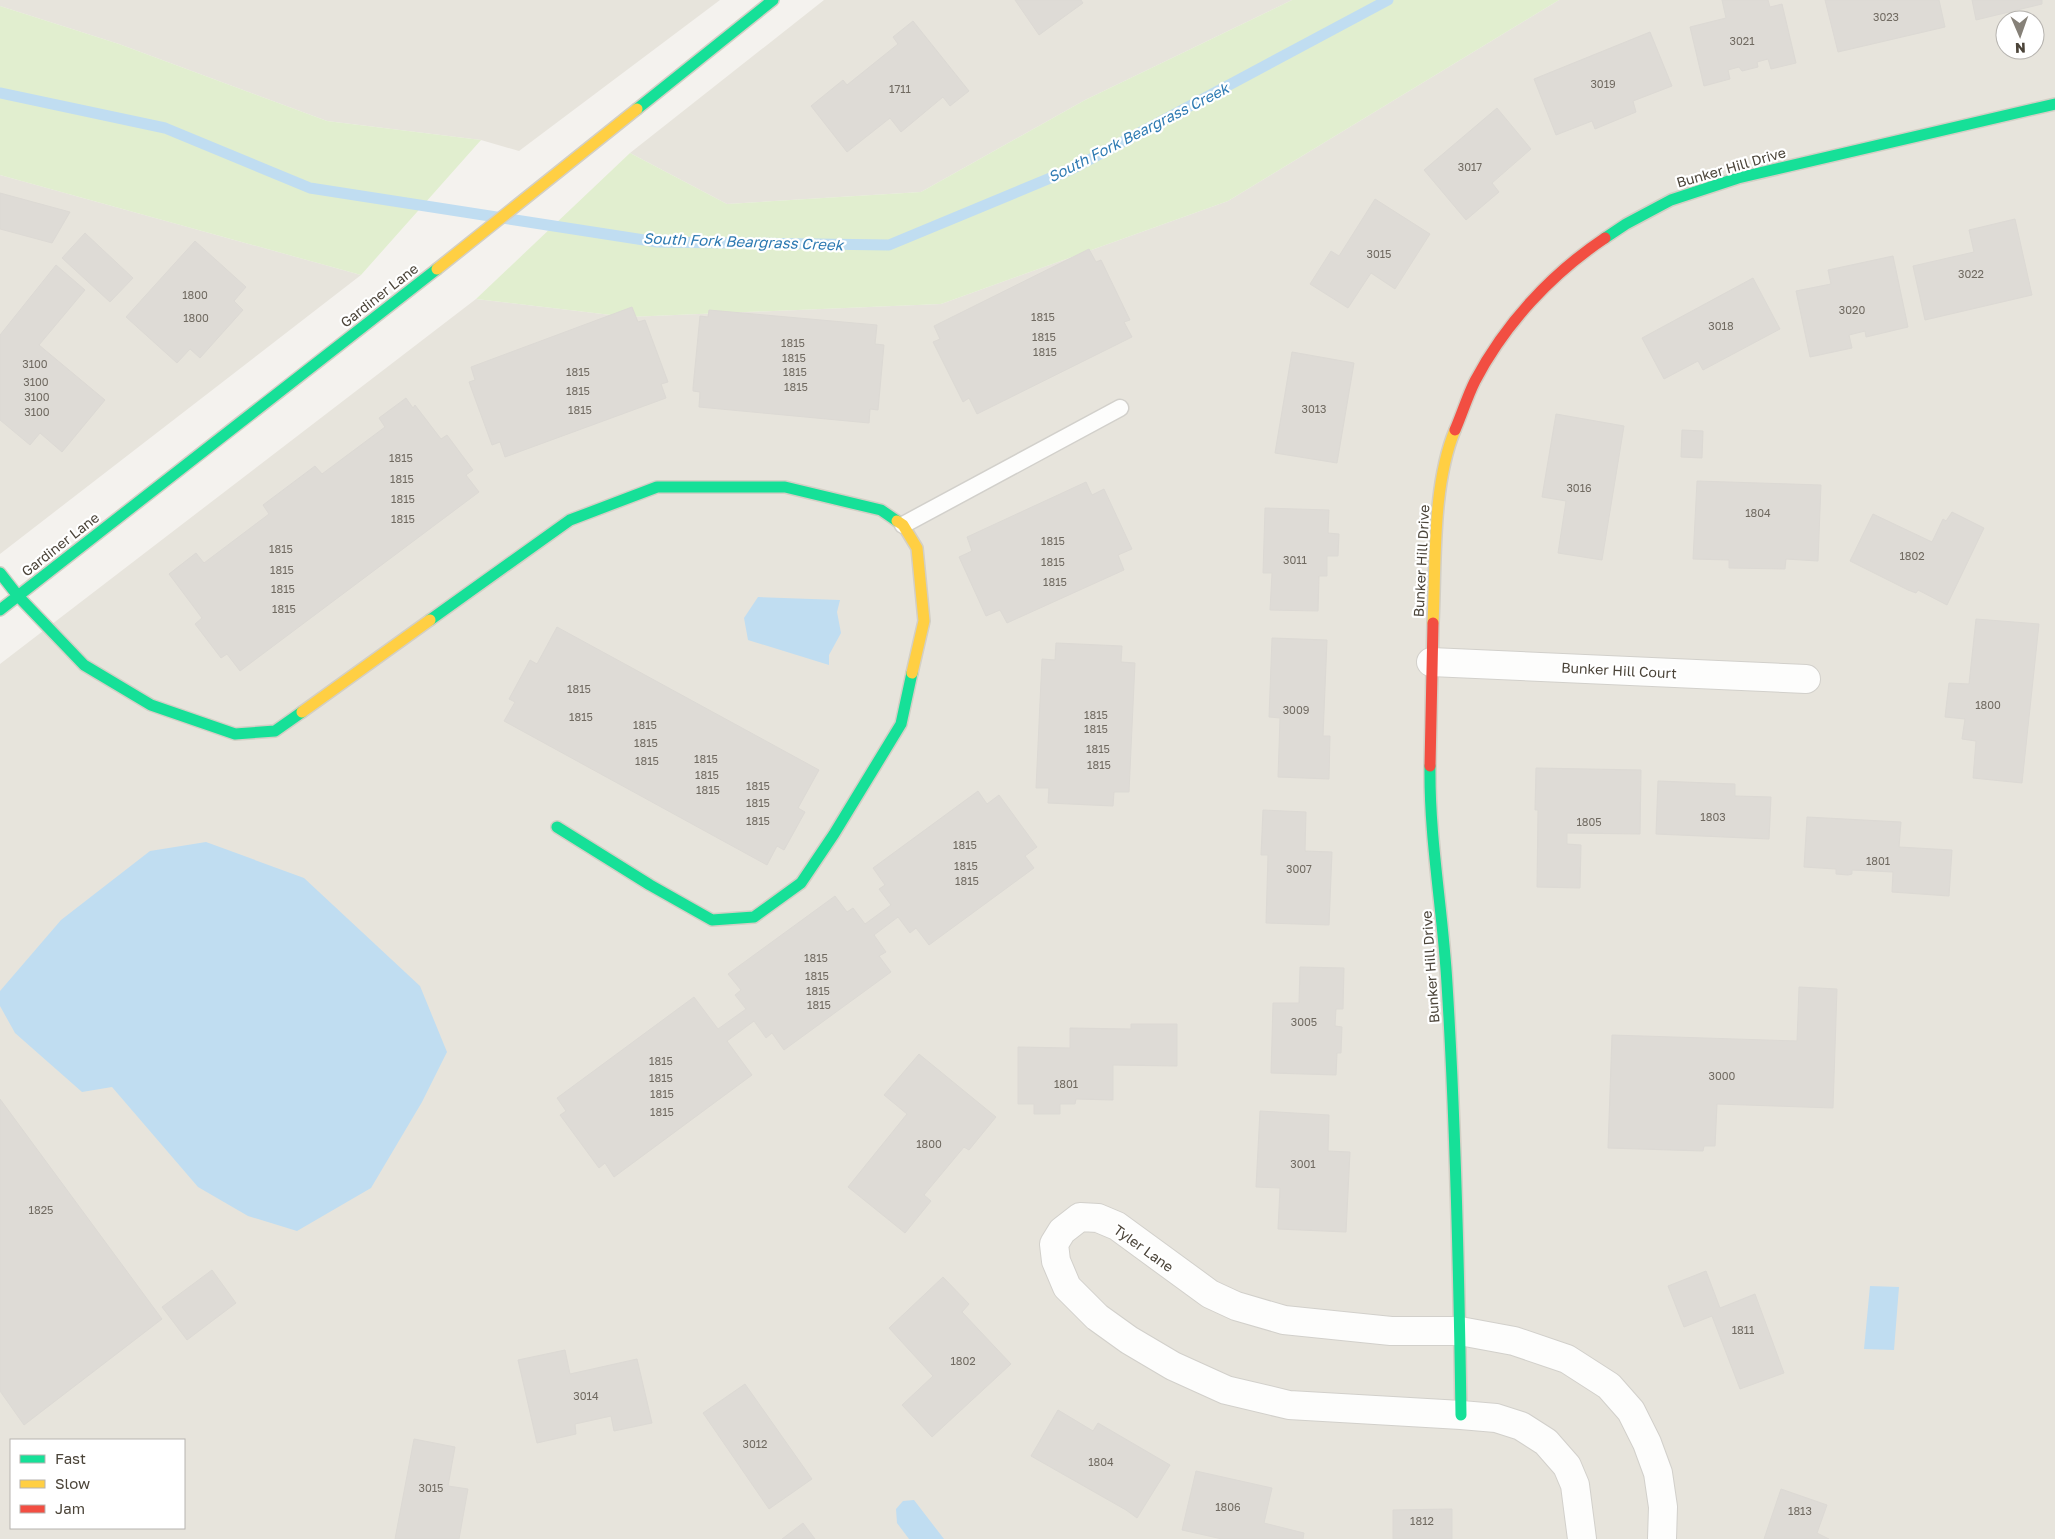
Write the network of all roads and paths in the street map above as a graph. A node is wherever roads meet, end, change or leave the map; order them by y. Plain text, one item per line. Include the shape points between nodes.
1 (773, 0) edge
2 (2055, 104) edge
3 (1120, 408) dead end
4 (904, 525) junction
5 (0, 573) edge
6 (18, 596) junction
7 (0, 610) edge
8 (1431, 662) junction
9 (1806, 679) dead end
10 (557, 827) dead end
11 (1460, 1331) junction
12 (1461, 1415) junction
13 (1582, 1539) edge
14 (1662, 1539) edge

1 - 6 street, Gardiner Lane
2 - 8 street, Bunker Hill Drive via 1738,178 1671,200 1585,251 1556,276 1498,342 1475,382 1452,437 1438,509
3 - 4 lane
4 - 6 street via 881,510 785,487 657,487 570,520 275,731 235,734 151,705 84,665
4 - 10 street via 918,548 924,621 901,724 800,883 754,916 712,920 650,886
5 - 6 street
6 - 7 street, Gardiner Lane
8 - 9 street, Bunker Hill Court
8 - 11 street, Bunker Hill Drive via 1429,807 1446,960
11 - 12 street, Bunker Hill Drive
11 - 12 street, Tyler Lane via 1337,1327 1284,1320 1236,1306 1210,1294 1117,1226 1098,1218 1080,1217 1062,1230 1054,1244 1056,1261 1067,1287 1097,1317 1128,1340 1226,1390 1289,1405
11 - 14 street, Tyler Lane via 1514,1341 1567,1358 1609,1386 1631,1412 1658,1473
12 - 13 street, Tyler Lane via 1496,1418 1521,1426 1546,1442 1567,1466 1575,1485

